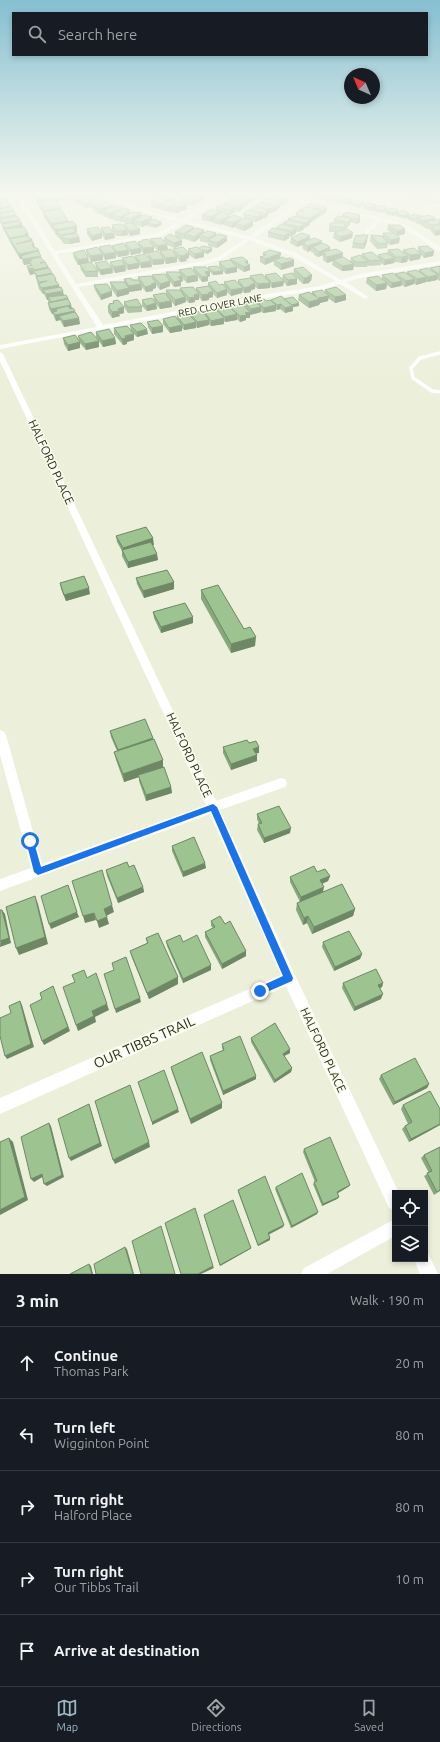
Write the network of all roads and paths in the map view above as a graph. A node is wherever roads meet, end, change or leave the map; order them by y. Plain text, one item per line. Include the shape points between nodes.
1 (56, 255) edge
2 (224, 255) edge
3 (294, 255) edge
4 (440, 263) edge
5 (340, 282) junction
6 (76, 286) junction
7 (365, 296) dead end
8 (100, 328) junction
9 (0, 347) edge
10 (440, 353) edge
11 (0, 354) edge
12 (440, 392) edge
13 (0, 735) edge
14 (281, 783) dead end
15 (213, 807) junction
16 (38, 872) junction
17 (0, 885) edge
18 (289, 978) junction
19 (0, 1106) edge
20 (392, 1196) edge
21 (392, 1229) edge
22 (423, 1262) edge
23 (310, 1274) edge
24 (429, 1274) edge

1 - 6 street
2 - 6 street via 204,264
3 - 5 street
4 - 5 street, RED CLOVER LANE via 359,276
5 - 7 street
5 - 8 street, RED CLOVER LANE
6 - 8 street
8 - 9 street, RED CLOVER LANE
10 - 12 lane via 420,358 411,368 413,378 432,391
11 - 15 street, HALFORD PLACE
13 - 16 street
14 - 15 street
15 - 16 street
15 - 18 street, HALFORD PLACE
16 - 17 street
18 - 19 street, OUR TIBBS TRAIL
18 - 20 street, HALFORD PLACE
21 - 23 street
22 - 24 street

